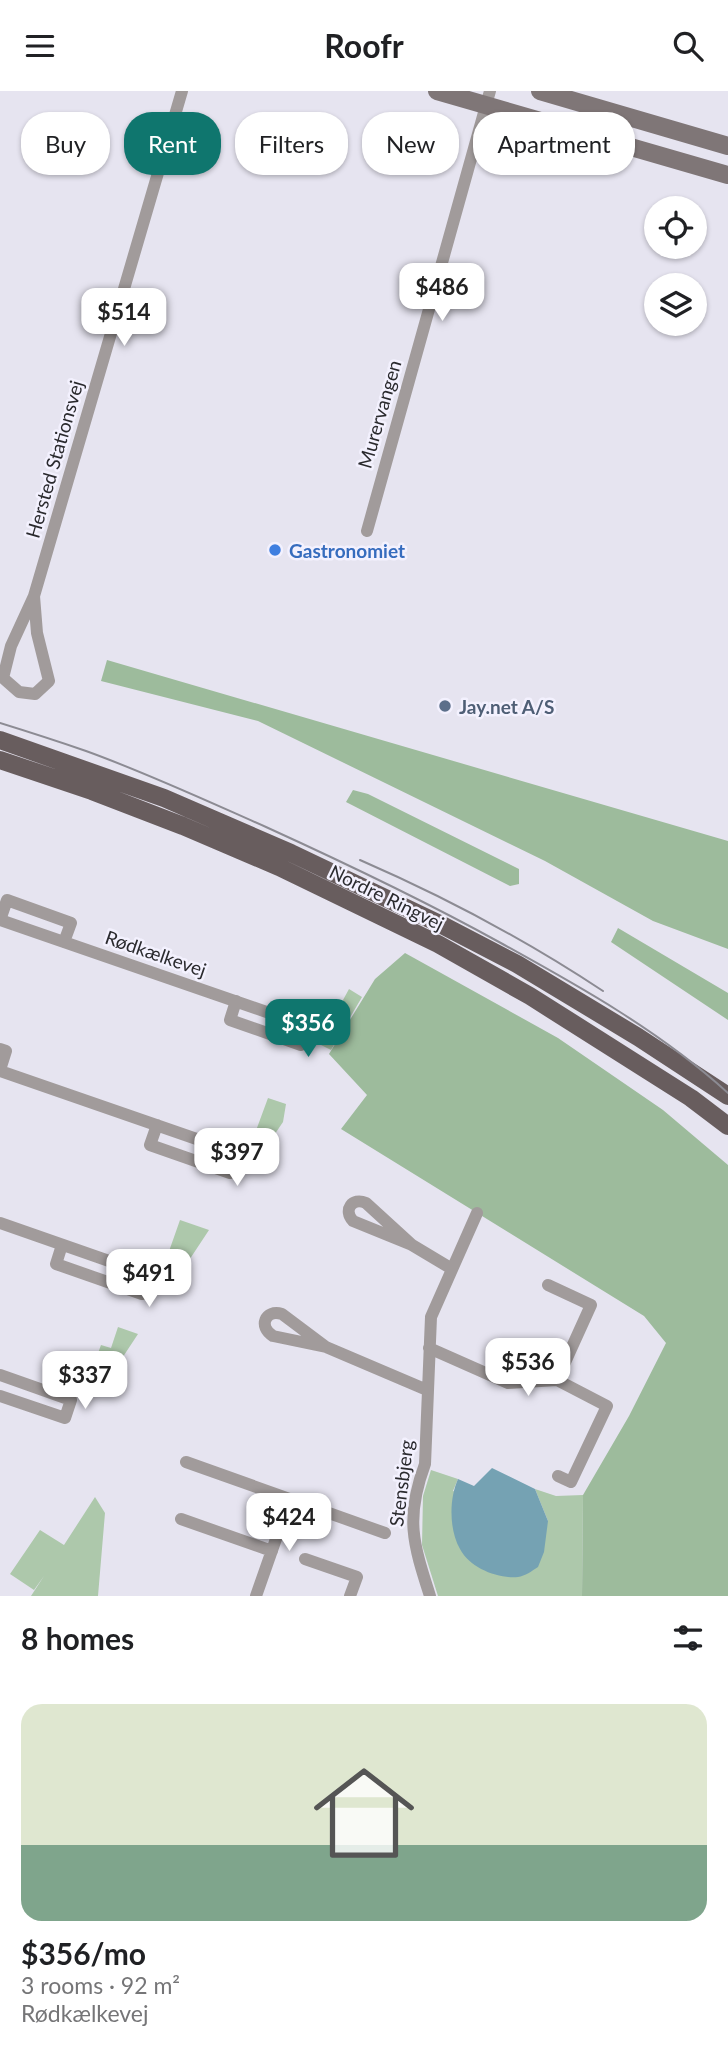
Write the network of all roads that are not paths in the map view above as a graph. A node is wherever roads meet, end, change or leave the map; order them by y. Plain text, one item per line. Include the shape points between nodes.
1 (182, 91) edge
2 (437, 91) edge
3 (540, 91) edge
4 (488, 98) edge
5 (728, 146) edge
6 (728, 175) edge
7 (366, 531) dead end
8 (34, 596) junction
9 (0, 740) edge
10 (0, 760) edge
11 (64, 942) junction
12 (236, 1002) junction
13 (0, 1049) edge
14 (0, 1071) edge
15 (728, 1096) edge
16 (157, 1125) junction
17 (728, 1126) edge
18 (477, 1213) dead end
19 (0, 1223) edge
20 (62, 1245) junction
21 (412, 1245) junction
22 (452, 1269) junction
23 (548, 1285) dead end
24 (326, 1347) dead end
25 (429, 1348) junction
26 (0, 1375) edge
27 (557, 1380) junction
28 (428, 1391) junction
29 (0, 1396) edge
30 (186, 1462) dead end
31 (558, 1476) dead end
32 (290, 1499) junction
33 (181, 1519) dead end
34 (385, 1533) dead end
35 (272, 1551) junction
36 (305, 1559) dead end
37 (256, 1596) edge
38 (350, 1596) edge
39 (430, 1596) edge

1 - 8 street, Hersted Stationsvej
2 - 4 street
3 - 5 street
4 - 6 street
4 - 7 street, Murervangen
8 - 8 street, Hersted Stationsvej via 49,681 35,694 19,692 3,678 11,646
9 - 15 main road, Nordre Ringvej via 164,798 442,925 528,970
10 - 17 main road, Nordre Ringvej via 183,826 438,944 530,996
11 - 11 street, Rødkælkevej via 0,920 7,900 71,923
11 - 12 street, Rødkælkevej
12 - 12 street, Rødkælkevej via 230,1020 301,1045 307,1026
13 - 14 street via 6,1051
14 - 16 street
16 - 16 street via 150,1145 230,1173 237,1153
18 - 22 street, Stensbjerg
19 - 20 street
20 - 20 street via 56,1264 142,1294 149,1275
21 - 21 street via 366,1203 350,1205 353,1221
21 - 22 street
22 - 25 street, Stensbjerg via 431,1317
23 - 27 street via 591,1305
24 - 28 street
25 - 27 street via 508,1383
25 - 28 street, Stensbjerg
26 - 29 street via 71,1399 65,1418
27 - 31 street via 607,1406 571,1482
28 - 39 street, Stensbjerg via 425,1464 412,1519 413,1539
30 - 32 street
32 - 34 street
32 - 35 street
33 - 35 street
35 - 37 street
36 - 38 street via 357,1577

